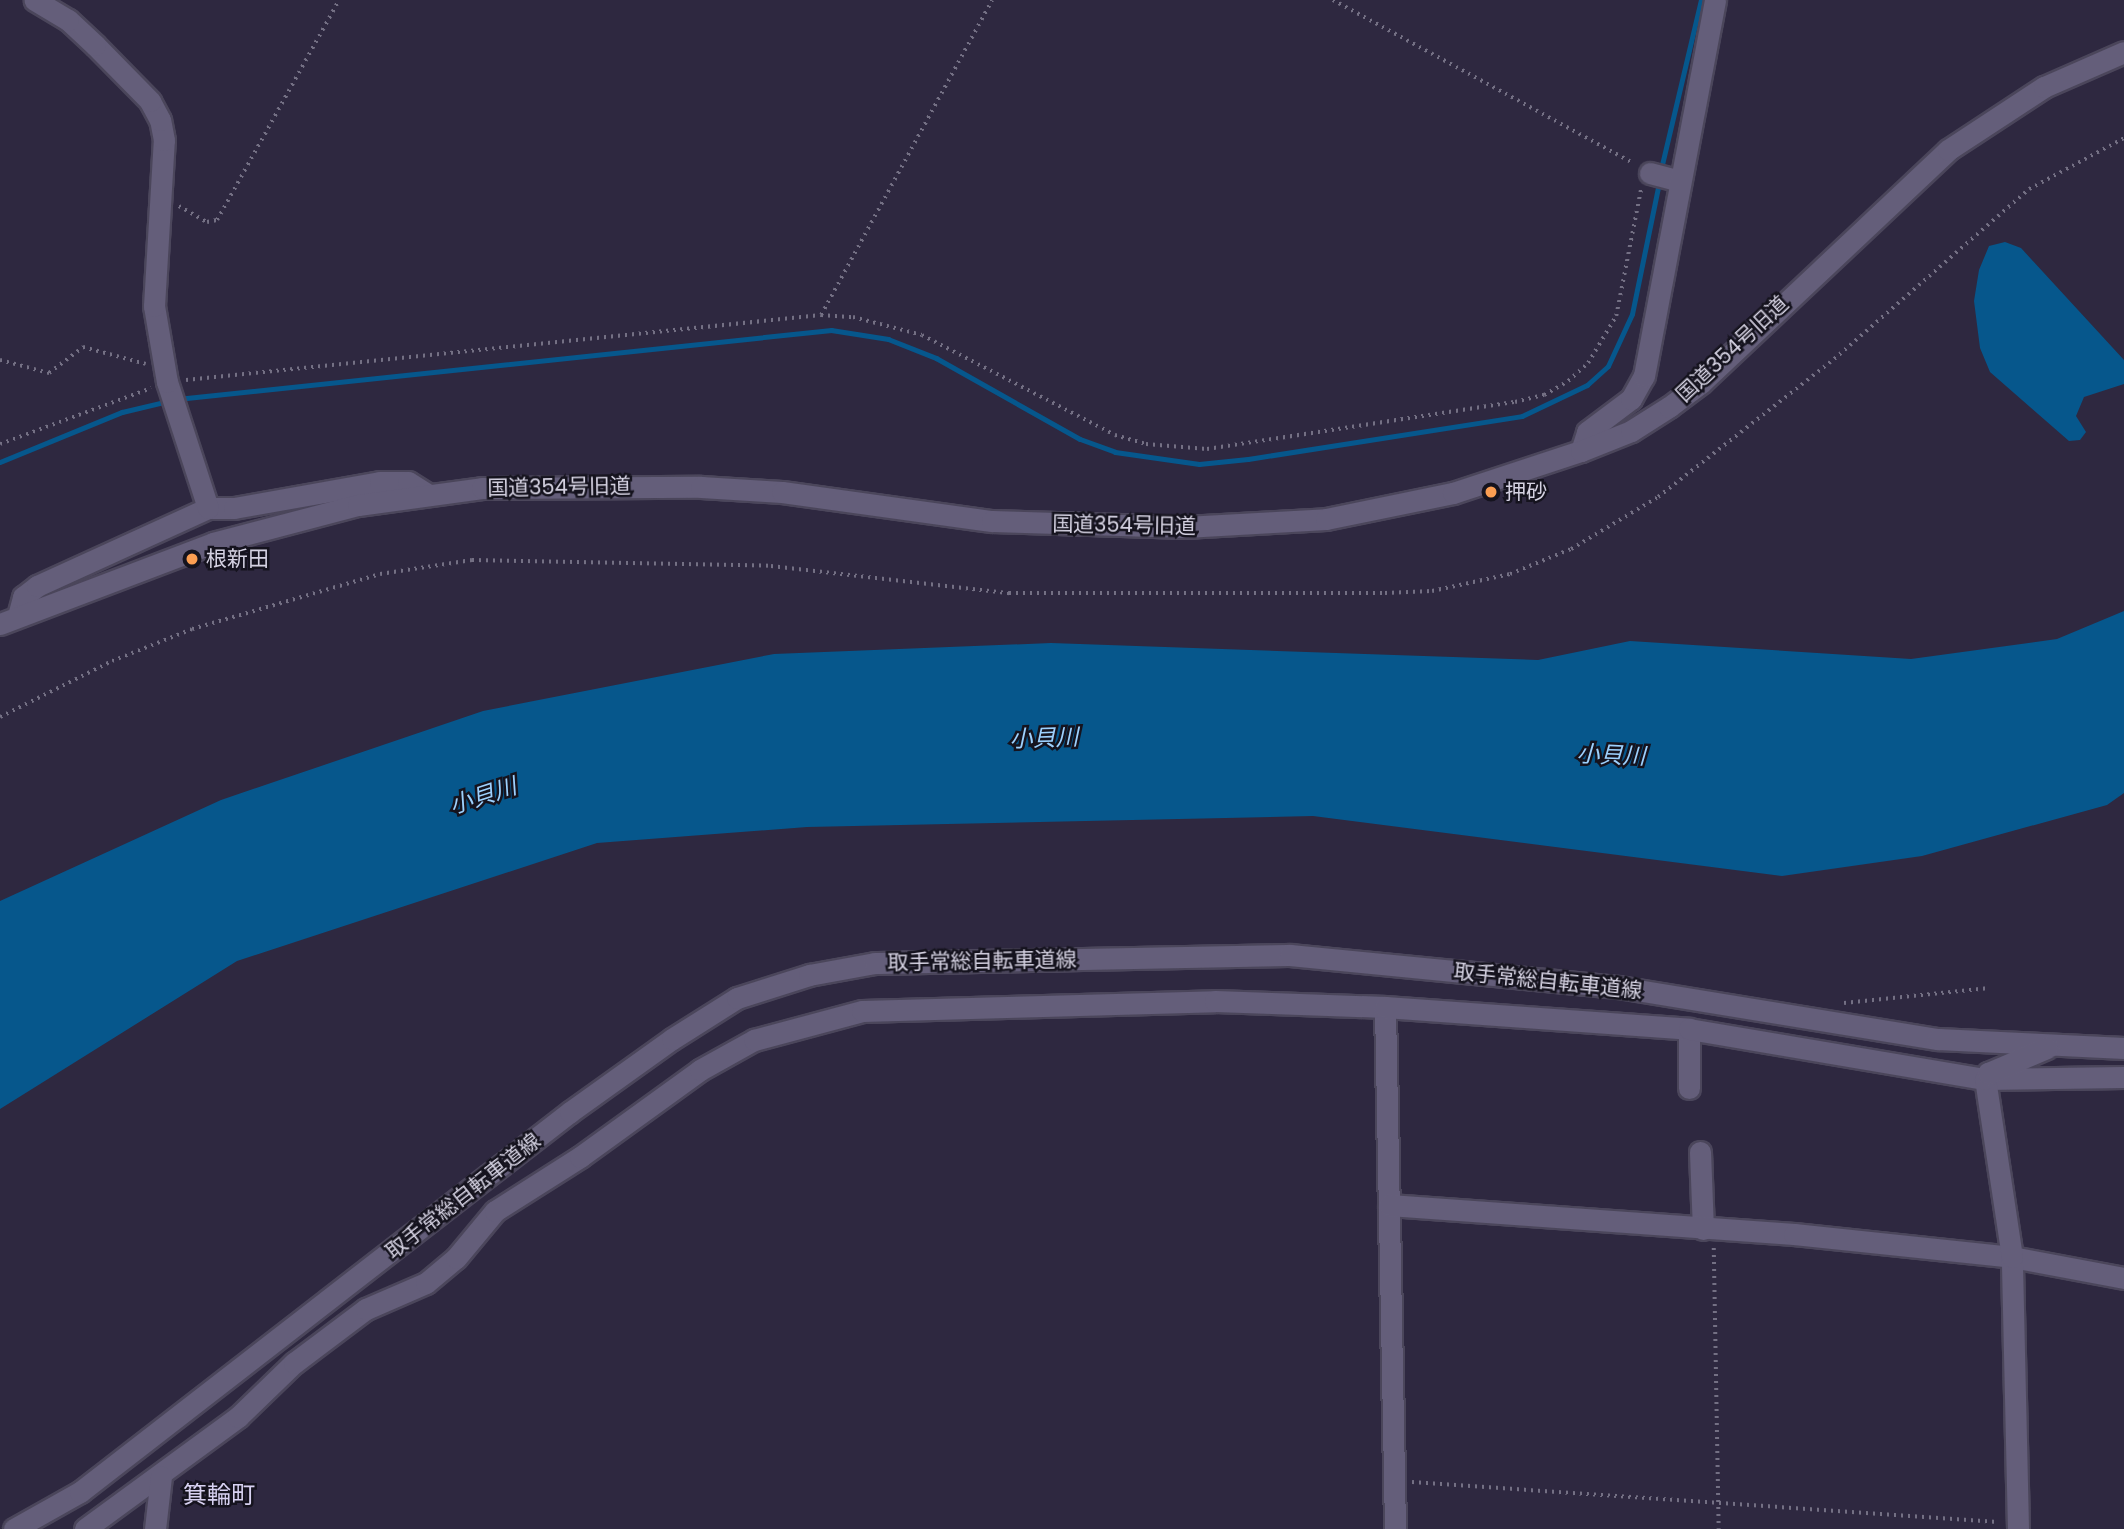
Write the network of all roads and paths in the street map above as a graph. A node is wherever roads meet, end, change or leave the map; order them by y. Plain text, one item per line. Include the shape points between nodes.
1 (35, 0) edge
2 (339, 0) edge
3 (992, 0) edge
4 (1333, 0) edge
5 (1715, 0) edge
6 (2124, 52) edge
7 (1661, 175) junction
8 (160, 197) junction
9 (821, 316) junction
10 (0, 360) edge
11 (169, 389) junction
12 (0, 444) edge
13 (1581, 452) junction
14 (426, 494) junction
15 (208, 508) junction
16 (9, 620) edge
17 (1989, 988) dead end
18 (1831, 1005) dead end
19 (1385, 1007) junction
20 (1689, 1029) junction
21 (2048, 1047) junction
22 (2124, 1048) edge
23 (2124, 1077) edge
24 (1986, 1079) junction
25 (1689, 1088) dead end
26 (1700, 1152) dead end
27 (1389, 1205) junction
28 (1708, 1229) junction
29 (2012, 1257) junction
30 (2124, 1278) edge
31 (161, 1476) junction
32 (1394, 1480) junction
33 (1718, 1502) junction
34 (2024, 1527) edge
35 (14, 1529) edge
36 (85, 1529) edge
37 (155, 1529) edge
38 (1395, 1529) edge
39 (1719, 1529) edge

1 - 8 street via 68,20 150,101 164,140
2 - 8 path via 217,220 207,222
3 - 9 path
4 - 7 path
5 - 7 street
6 - 13 street, 国道354号旧道 via 2044,87 1994,116 1905,187 1702,382 1631,431
7 - 9 path via 1604,341 1568,381 1544,395 1515,402 1207,449 1176,448 1146,444 1086,423 922,335 853,317
7 - 13 street via 1644,376 1631,400 1587,432
8 - 11 street via 152,284
9 - 11 path
10 - 11 path via 49,373 71,353 96,348
11 - 12 path
11 - 15 street via 200,472
13 - 14 street, 国道354号旧道 via 1390,509 1261,525 992,522 782,492 701,487 495,488
14 - 15 street via 408,482 380,482 234,508
14 - 16 street, 国道354号旧道 via 358,505 213,543
15 - 16 street via 37,586 23,597
17 - 18 path
19 - 20 street
19 - 27 street
19 - 31 street via 1215,1001 862,1011 754,1040 700,1070 580,1157 495,1210 456,1258 426,1283 366,1309 294,1363 238,1417
20 - 24 street
20 - 25 street
21 - 22 street, 取手常総自転車道線
21 - 24 street via 1988,1073
21 - 35 street, 取手常総自転車道線 via 1938,1039 1619,987 1290,955 875,963 809,975 737,998 672,1038 80,1492
23 - 24 street
24 - 29 street
26 - 28 street
27 - 28 street
27 - 32 street
28 - 29 street
28 - 33 path
29 - 30 street
29 - 34 street
31 - 36 street
31 - 37 street
32 - 33 path
32 - 38 street
33 - 34 path
33 - 39 path

